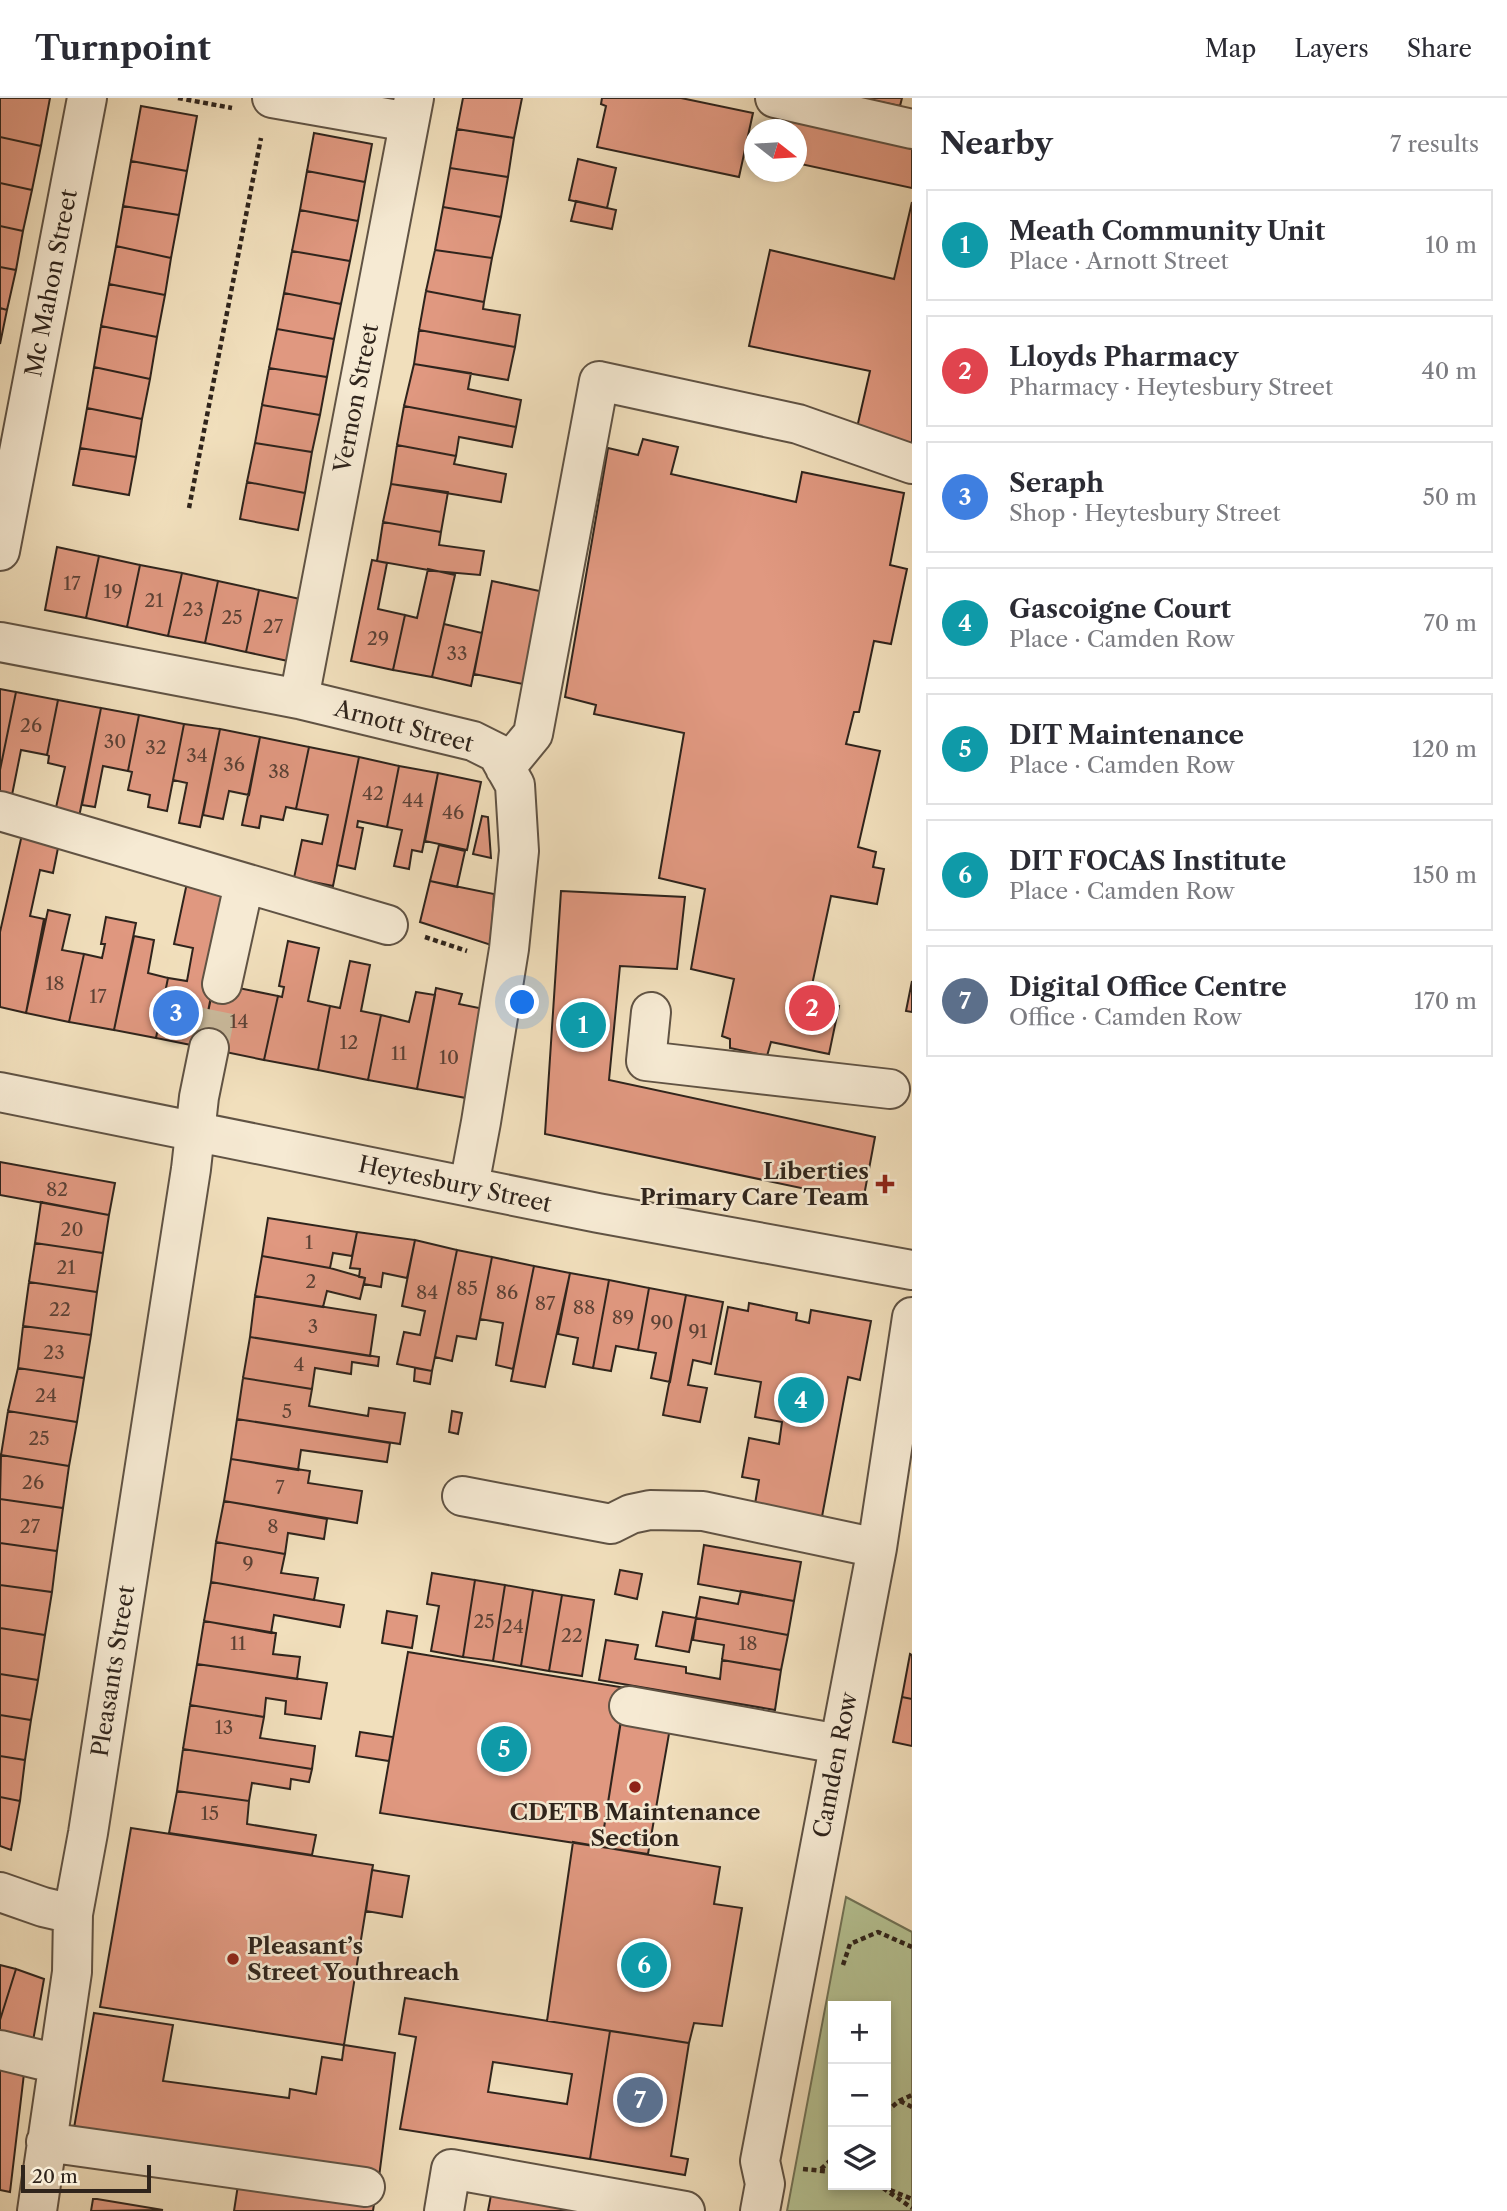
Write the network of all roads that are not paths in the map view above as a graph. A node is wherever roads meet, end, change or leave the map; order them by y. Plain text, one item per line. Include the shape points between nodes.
1 (87, 98) edge
2 (272, 98) edge
3 (775, 98) edge
4 (412, 110) edge
5 (912, 129) edge
6 (912, 464) edge
7 (0, 551) edge
8 (0, 642) edge
9 (299, 699) junction
10 (505, 768) junction
11 (0, 811) edge
12 (244, 884) junction
13 (388, 925) road end
14 (222, 985) tunnel mouth
15 (651, 1012) dead end
16 (209, 1048) tunnel mouth
17 (890, 1089) dead end
18 (0, 1092) edge
19 (197, 1131) junction
20 (469, 1186) junction
21 (912, 1270) edge
22 (912, 1317) edge
23 (462, 1496) dead end
24 (877, 1548) junction
25 (629, 1706) dead end
26 (839, 1744) junction
27 (0, 1892) edge
28 (73, 1914) junction
29 (0, 2050) edge
30 (58, 2064) junction
31 (46, 2142) junction
32 (365, 2187) dead end
33 (37, 2211) edge
34 (444, 2211) edge
35 (685, 2211) edge
36 (760, 2211) edge

1 - 7 street, Mc Mahon Street
2 - 4 street
3 - 5 street
4 - 9 street, Vernon Street
6 - 10 street via 798,424 600,381 533,734
8 - 9 street, Arnott Street
9 - 10 street, Arnott Street via 473,741 497,753
10 - 20 street, Arnott Street via 514,785 519,851 508,957
11 - 12 street
12 - 13 street
12 - 14 street
15 - 17 street via 646,1061
16 - 19 street, Pleasants Street via 198,1097
18 - 19 street, Heytesbury Street
19 - 20 street, Heytesbury Street
19 - 28 street, Pleasants Street
20 - 21 street, Heytesbury Street
22 - 24 street, Camden Row
23 - 24 street via 611,1524 650,1510 703,1511
24 - 26 street, Camden Row
25 - 26 street
26 - 36 street, Camden Row via 834,1842 760,2161 765,2184
27 - 28 street
28 - 30 street, Pleasants Street via 72,1972
29 - 30 street
30 - 31 street, Pleasants Street
31 - 32 street
31 - 33 street, Pleasants Street
34 - 35 street via 451,2169

